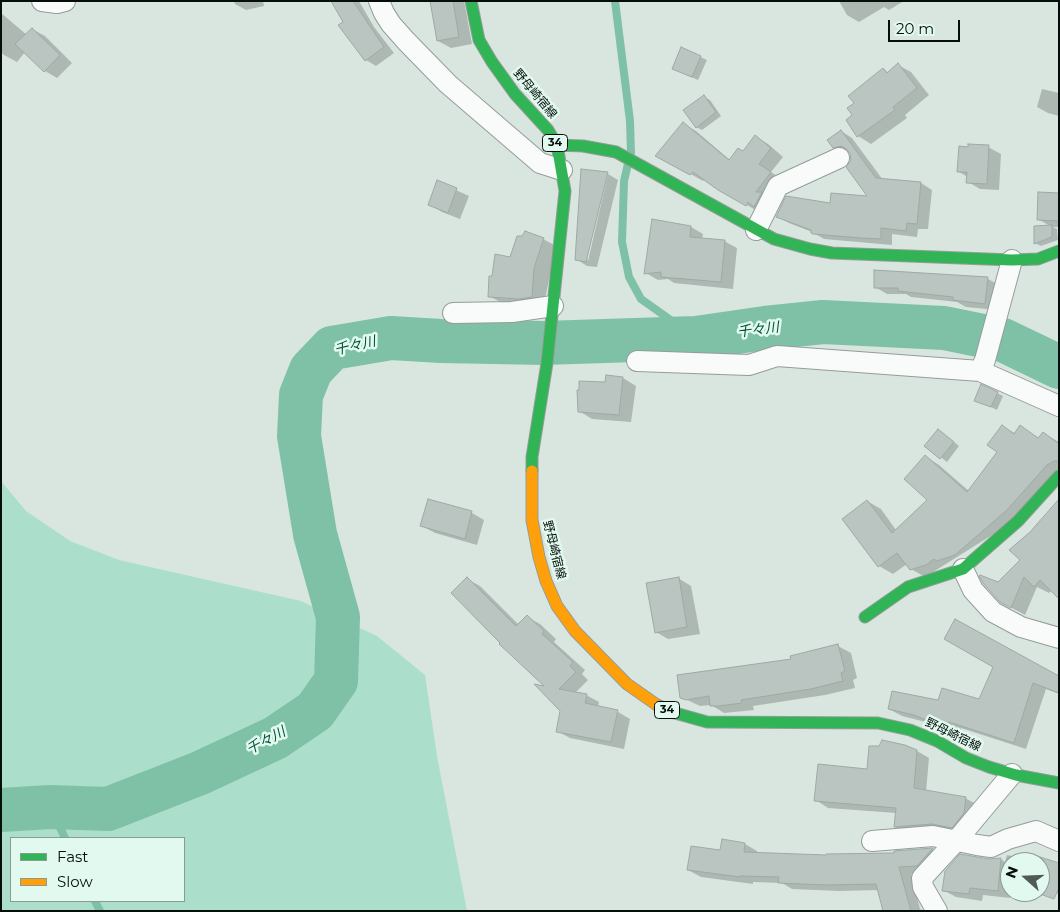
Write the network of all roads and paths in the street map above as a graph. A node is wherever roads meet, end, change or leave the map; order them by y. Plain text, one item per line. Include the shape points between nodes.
1 (42, 1) edge
2 (65, 1) edge
3 (379, 1) edge
4 (471, 1) edge
5 (557, 145) junction
6 (839, 158) dead end
7 (562, 170) junction
8 (756, 230) junction
9 (1059, 251) edge
10 (1012, 260) junction
11 (553, 307) junction
12 (453, 313) dead end
13 (637, 361) dead end
14 (982, 366) junction
15 (1059, 406) edge
16 (1059, 476) edge
17 (963, 569) junction
18 (864, 618) dead end
19 (1059, 638) edge
20 (1012, 774) junction
21 (1059, 783) edge
22 (872, 841) dead end
23 (956, 841) junction
24 (1059, 841) edge
25 (937, 911) edge

1 - 2 street
3 - 7 street via 391,24 448,84 540,163
4 - 5 main road, 野母崎宿線 / 34 via 479,40 492,62
5 - 7 main road, 野母崎宿線 / 34
5 - 8 main road via 616,152
6 - 8 street via 778,186
7 - 11 main road, 野母崎宿線 / 34 via 565,191
8 - 10 main road via 774,239 832,253
9 - 10 main road via 1038,259
10 - 14 street
11 - 12 street via 512,312
11 - 20 main road, 野母崎宿線 / 34 via 532,457 532,520 539,557 557,606 575,631 627,684 675,714 707,722 878,723 910,730 966,758
13 - 14 street via 750,365 777,356
14 - 15 street
16 - 17 main road via 1018,521
17 - 18 main road via 908,587
17 - 19 street via 973,590 993,612 1021,627
20 - 21 main road, 野母崎宿線 / 34
20 - 23 street
22 - 23 street via 934,836
23 - 24 street via 991,846 1036,831
23 - 25 street via 922,878 922,887

